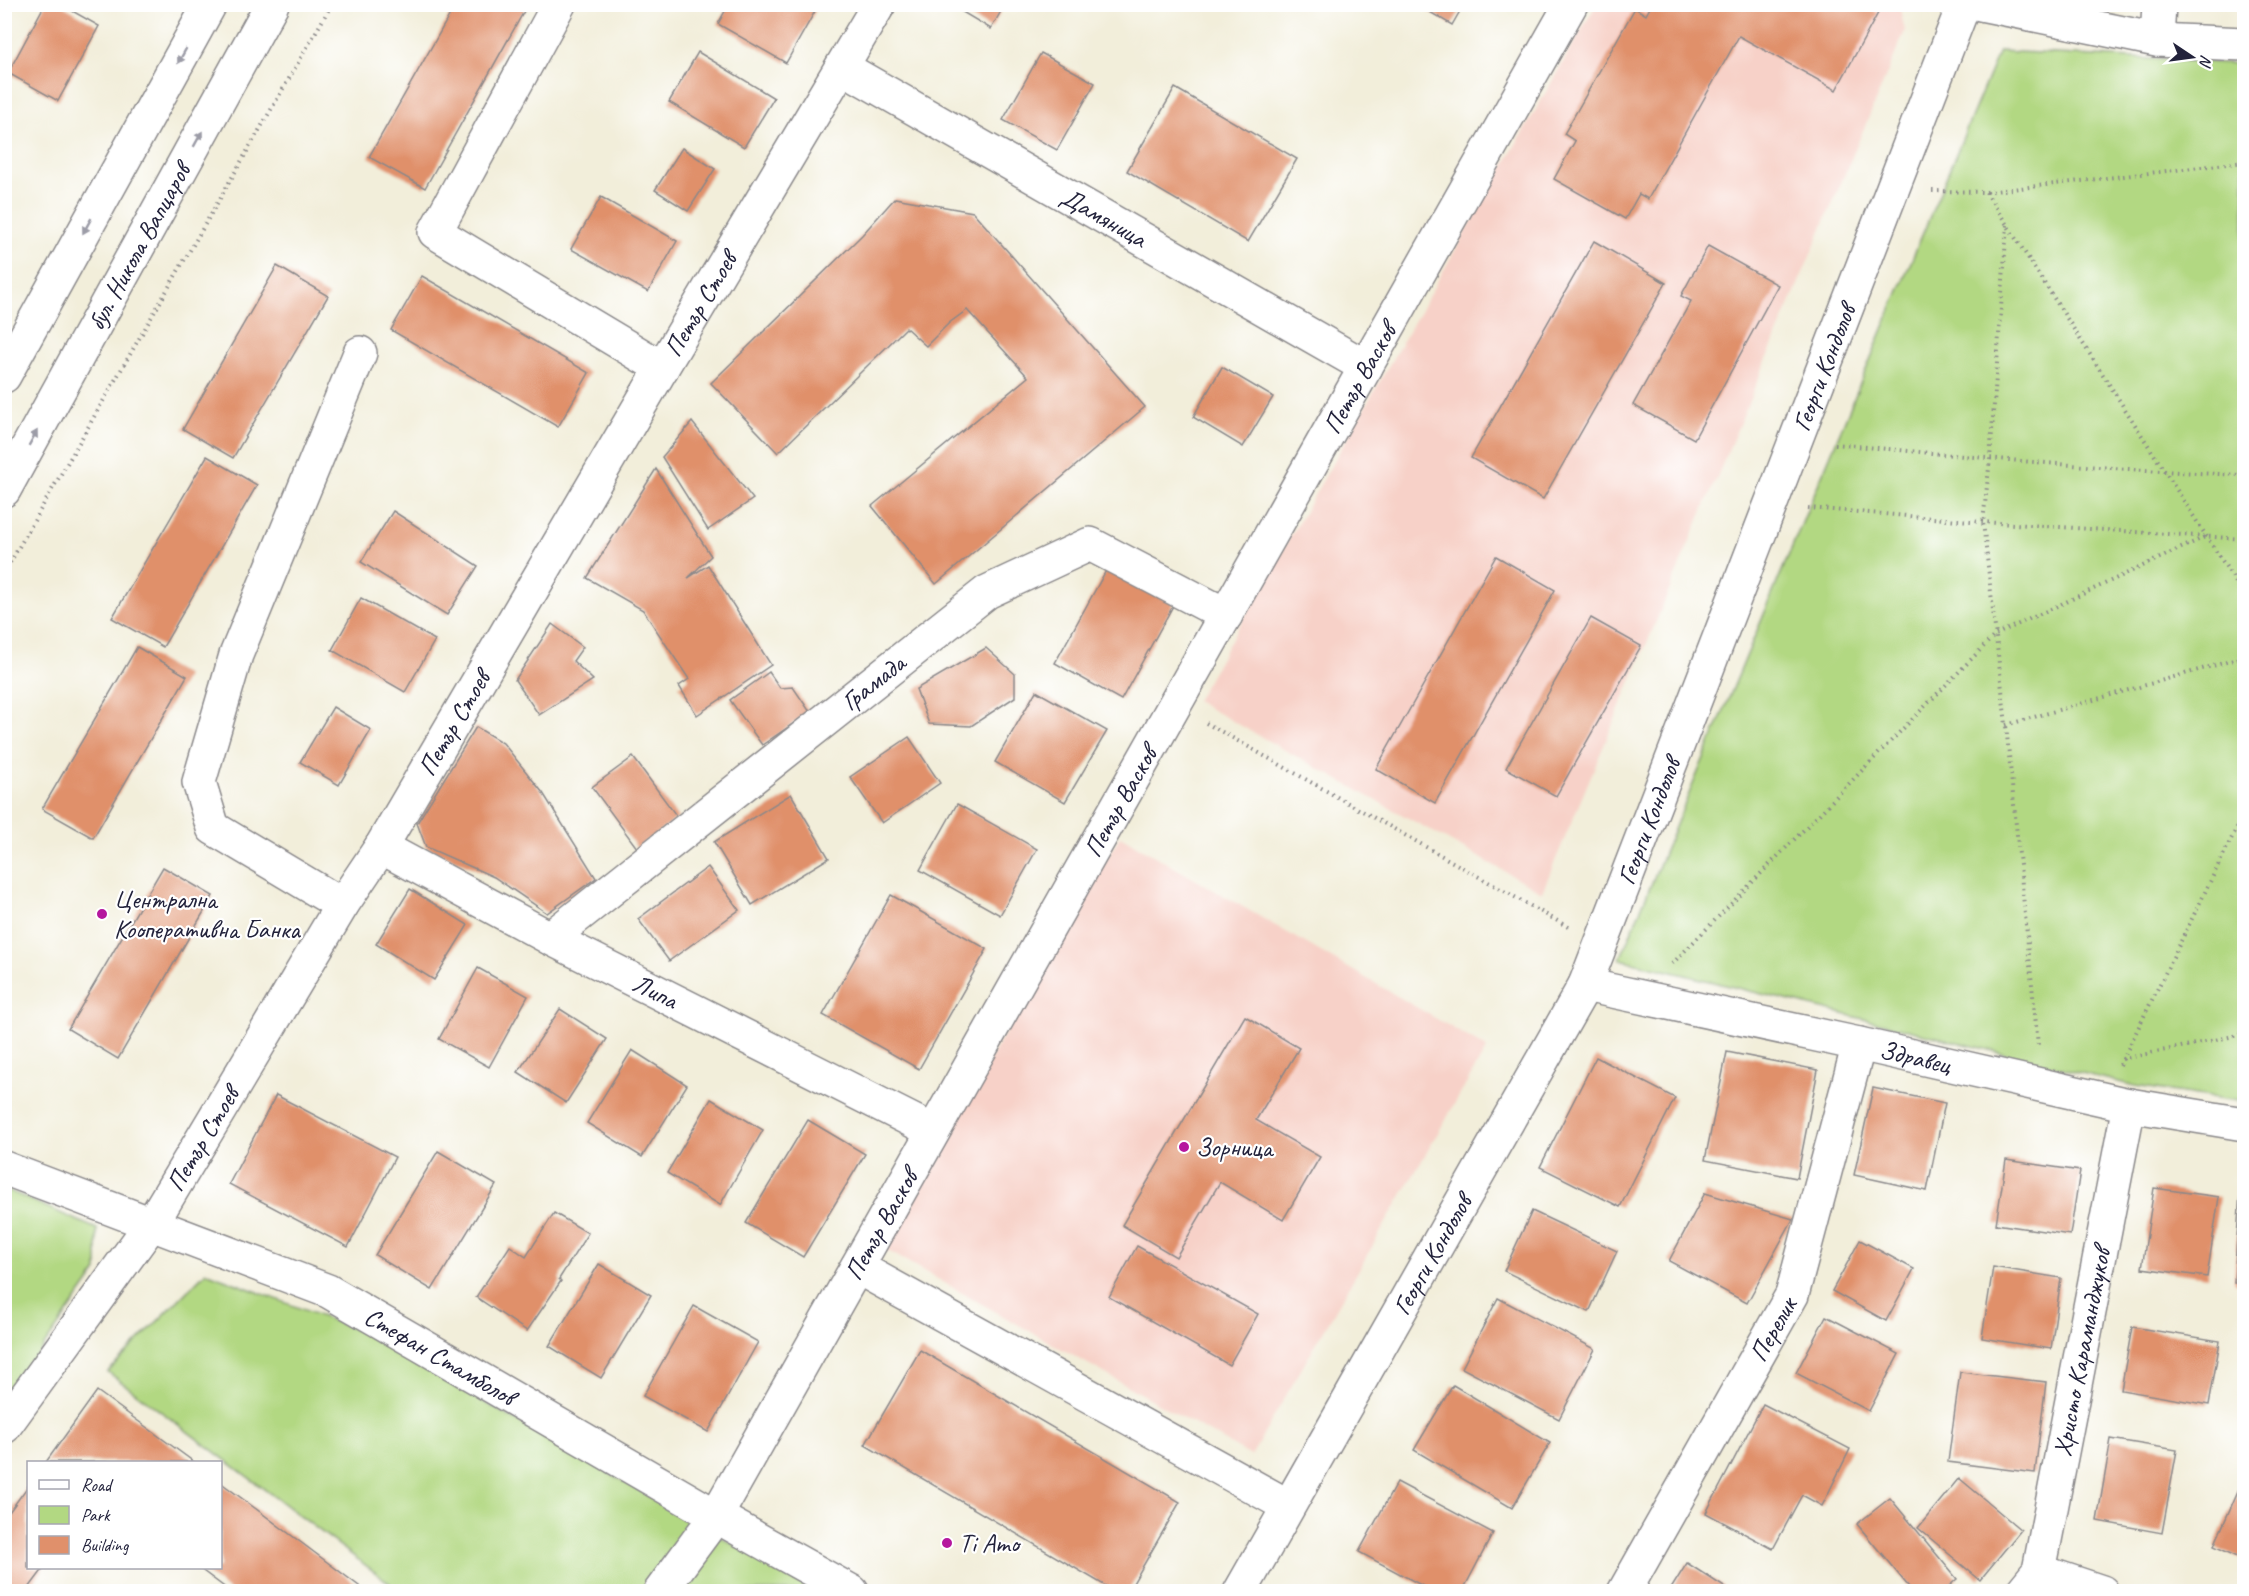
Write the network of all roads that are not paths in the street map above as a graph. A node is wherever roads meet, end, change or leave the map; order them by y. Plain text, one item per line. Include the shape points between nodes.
1 (210, 4) edge
2 (272, 4) edge
3 (559, 4) edge
4 (879, 4) edge
5 (1571, 4) edge
6 (1964, 4) edge
7 (1981, 4) edge
8 (2158, 4) edge
9 (2157, 40) junction
10 (2244, 44) edge
11 (842, 67) junction
12 (360, 353) dead end
13 (1366, 367) junction
14 (662, 368) junction
15 (4, 376) edge
16 (4, 490) edge
17 (1226, 615) junction
18 (381, 847) junction
19 (342, 905) junction
20 (550, 938) junction
21 (1585, 985) junction
22 (1859, 1044) junction
23 (2116, 1102) junction
24 (2244, 1124) edge
25 (933, 1131) junction
26 (4, 1168) edge
27 (152, 1223) junction
28 (857, 1267) junction
29 (4, 1427) edge
30 (1288, 1506) junction
31 (716, 1516) junction
32 (2031, 1581) edge
33 (660, 1592) edge
34 (852, 1592) edge
35 (1240, 1592) edge
36 (1624, 1592) edge
37 (2102, 1592) edge

1 -> 15 street
16 -> 2 street, бул. Никола Вапцаров
3 - 14 street via 435,232
4 - 11 street, Петър Стоев
5 - 13 street, Петър Васков
6 - 21 street, Георги Кондолов
7 - 9 street
8 - 9 street
9 - 10 street
11 - 13 street, Дамяница
11 - 14 street, Петър Стоев
12 - 19 street via 236,655 199,782 213,828
13 - 17 street, Петър Васков
14 - 18 street, Петър Стоев
17 - 20 street, Грамада via 1090,544 987,592
17 - 25 street, Петър Васков
18 - 19 street, Петър Стоев
18 - 20 street, Липа
19 - 27 street, Петър Стоев
20 - 25 street, Липа
21 - 22 street, Здравец
21 - 30 street, Георги Кондолов
22 - 23 street, Здравец
22 - 36 street, Перелик via 1792,1295
23 - 24 street, Здравец
23 - 32 street, Христо Караманджуков
25 - 28 street, Петър Васков
26 - 27 street, Стефан Стамболов
27 - 29 street, Петър Стоев
27 - 31 street, Стефан Стамболов via 328,1291
28 - 30 street
28 - 31 street, Петър Васков
30 - 35 street, Георги Кондолов
31 - 33 street, Петър Васков
31 - 34 street, Стефан Стамболов
32 - 37 street

